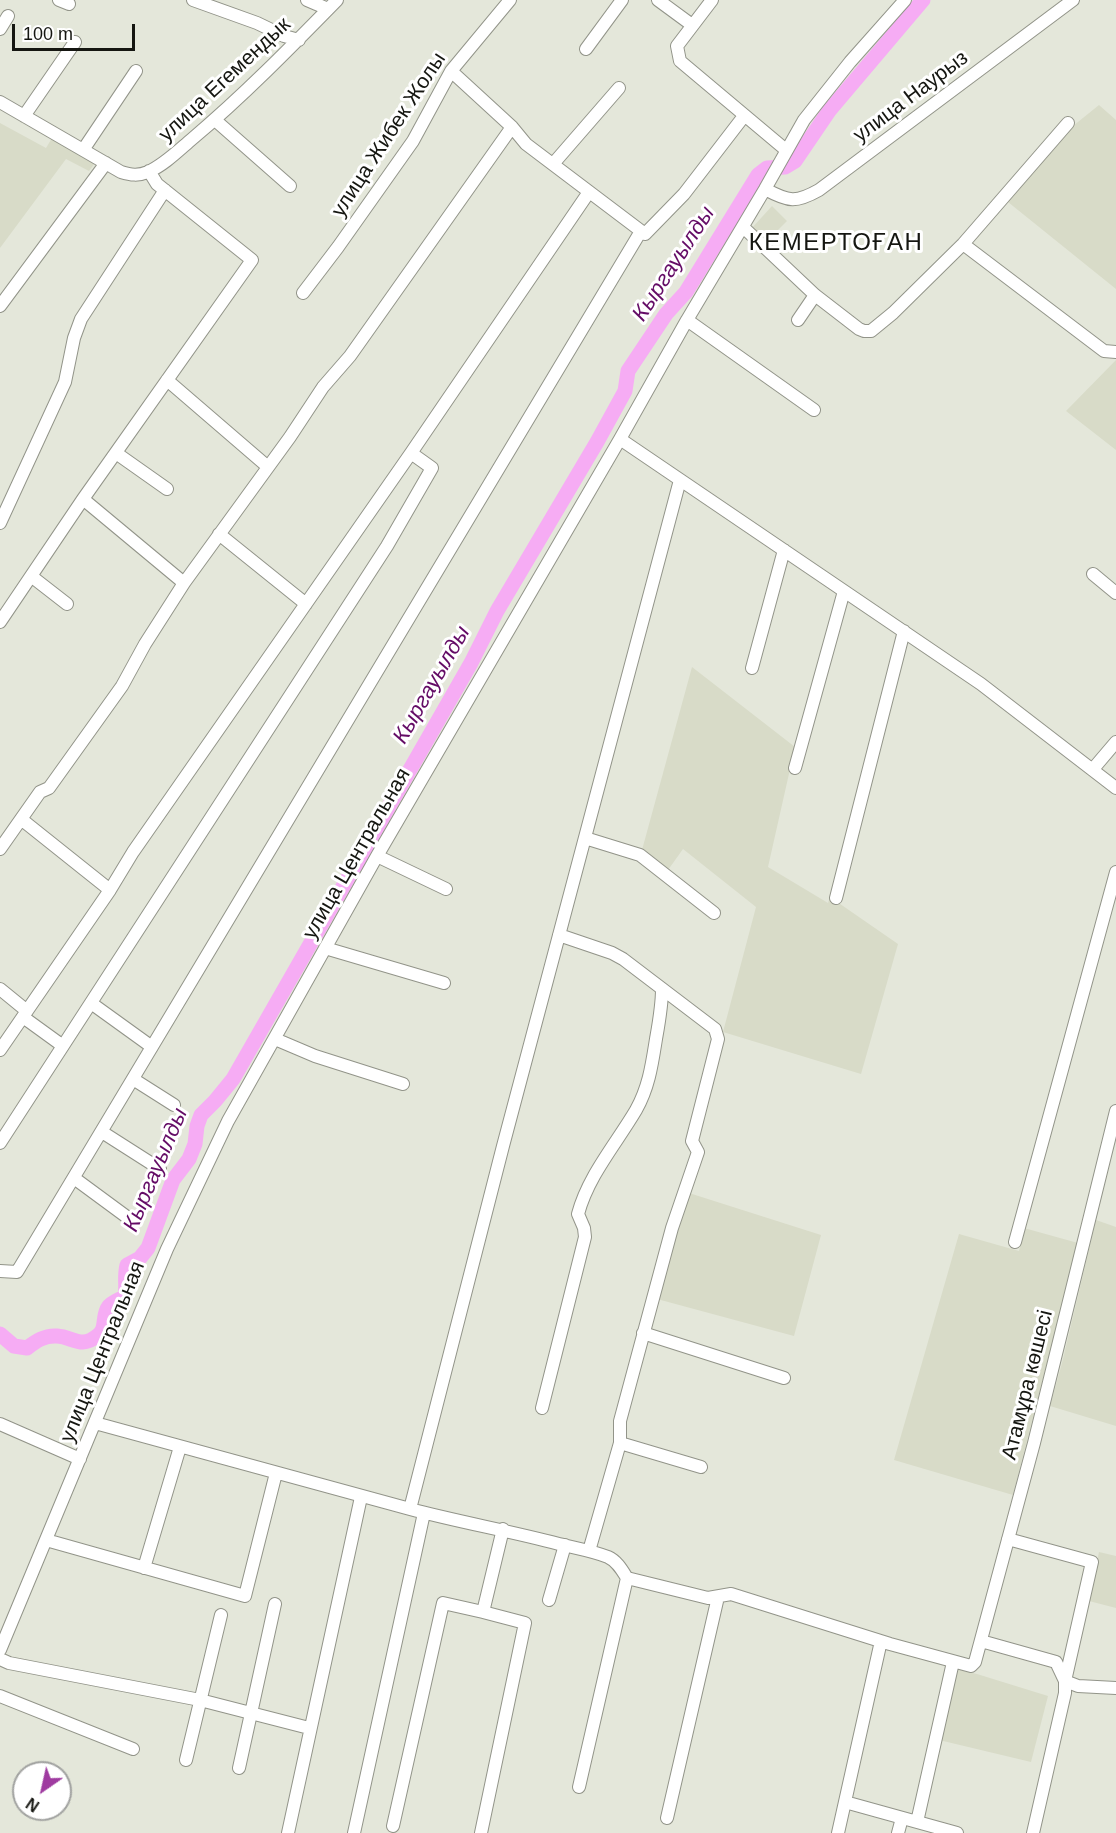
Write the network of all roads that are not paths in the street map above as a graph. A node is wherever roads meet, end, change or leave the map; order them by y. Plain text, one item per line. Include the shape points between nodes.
1 (193, 0) edge
2 (307, 0) edge
3 (338, 0) edge
4 (510, 0) edge
5 (622, 0) edge
6 (658, 0) edge
7 (712, 0) edge
8 (905, 0) edge
9 (1073, 0) edge
10 (328, 9) junction
11 (8, 16) dead end
12 (692, 25) junction
13 (0, 29) edge
14 (299, 40) junction
15 (75, 42) dead end
16 (586, 48) dead end
17 (136, 71) dead end
18 (451, 71) junction
19 (619, 88) dead end
20 (0, 102) edge
21 (24, 116) junction
22 (744, 116) junction
23 (215, 120) junction
24 (1068, 123) dead end
25 (512, 127) junction
26 (83, 150) junction
27 (784, 155) junction
28 (106, 163) junction
29 (553, 164) junction
30 (149, 171) junction
31 (768, 184) junction
32 (290, 186) dead end
33 (165, 190) junction
34 (589, 192) junction
35 (743, 227) junction
36 (641, 231) junction
37 (963, 244) junction
38 (303, 293) dead end
39 (815, 295) junction
40 (0, 306) edge
41 (687, 320) junction
42 (798, 320) dead end
43 (1116, 352) edge
44 (167, 380) junction
45 (814, 410) dead end
46 (620, 439) junction
47 (116, 453) junction
48 (411, 453) junction
49 (268, 466) junction
50 (680, 480) junction
51 (167, 489) dead end
52 (83, 499) junction
53 (0, 523) edge
54 (219, 534) junction
55 (784, 550) junction
56 (1093, 574) dead end
57 (31, 576) junction
58 (184, 583) junction
59 (844, 591) junction
60 (1116, 593) edge
61 (67, 604) dead end
62 (306, 604) junction
63 (0, 622) edge
64 (904, 631) junction
65 (752, 668) dead end
66 (1116, 742) edge
67 (795, 768) dead end
68 (1093, 769) junction
69 (1116, 788) edge
70 (21, 819) junction
71 (585, 838) junction
72 (0, 849) edge
73 (377, 856) junction
74 (1116, 872) edge
75 (447, 889) dead end
76 (110, 890) junction
77 (836, 898) dead end
78 (714, 913) dead end
79 (559, 934) junction
80 (325, 948) junction
81 (444, 982) dead end
82 (662, 988) junction
83 (0, 989) edge
84 (91, 1003) junction
85 (25, 1014) junction
86 (275, 1039) junction
87 (63, 1046) junction
88 (153, 1047) junction
89 (0, 1050) edge
90 (133, 1080) junction
91 (403, 1084) dead end
92 (174, 1105) dead end
93 (1116, 1111) edge
94 (102, 1132) junction
95 (0, 1143) edge
96 (160, 1169) dead end
97 (74, 1178) junction
98 (131, 1220) dead end
99 (1015, 1242) dead end
100 (0, 1271) edge
101 (643, 1333) junction
102 (784, 1377) dead end
103 (542, 1408) dead end
104 (95, 1423) junction
105 (0, 1424) edge
106 (620, 1443) junction
107 (180, 1447) junction
108 (80, 1459) junction
109 (701, 1467) dead end
110 (276, 1473) junction
111 (361, 1497) junction
112 (410, 1509) junction
113 (424, 1513) junction
114 (503, 1529) junction
115 (1008, 1539) junction
116 (46, 1540) junction
117 (565, 1545) junction
118 (589, 1551) junction
119 (144, 1568) junction
120 (627, 1578) junction
121 (718, 1597) junction
122 (549, 1600) dead end
123 (275, 1604) dead end
124 (483, 1612) junction
125 (221, 1615) dead end
126 (880, 1641) junction
127 (981, 1641) junction
128 (0, 1650) edge
129 (0, 1659) edge
130 (953, 1662) junction
131 (1065, 1681) junction
132 (1116, 1688) edge
133 (0, 1696) edge
134 (200, 1700) junction
135 (250, 1713) junction
136 (309, 1728) junction
137 (133, 1749) dead end
138 (186, 1760) dead end
139 (239, 1768) dead end
140 (579, 1787) dead end
141 (845, 1802) junction
142 (667, 1818) dead end
143 (902, 1818) junction
144 (917, 1822) junction
145 (393, 1826) dead end
146 (288, 1833) edge
147 (354, 1833) edge
148 (481, 1833) edge
149 (838, 1833) edge
150 (898, 1833) edge
151 (957, 1833) edge
152 (1033, 1833) edge

1 - 14 street
2 - 10 street
3 - 10 street, улица Егемендык
4 - 18 street, улица Жибек Жолы
5 - 16 street
6 - 12 street
7 - 12 street
8 - 27 street, улица Центральная via 815,104
9 - 31 street, улица Наурыз via 819,190 805,198 783,199
10 - 14 street, улица Егемендык
11 - 13 street
12 - 22 street via 677,46 680,61
14 - 23 street, улица Егемендык
15 - 21 street
17 - 26 street
18 - 25 street
18 - 38 street, улица Жибек Жолы via 413,141
19 - 29 street
20 - 21 street
21 - 26 street
22 - 27 street
22 - 36 street via 684,194 645,234
23 - 30 street, улица Егемендык
23 - 32 street
24 - 37 street
25 - 29 street via 526,144
25 - 49 street
26 - 28 street
27 - 31 street, улица Центральная
28 - 30 street, улица Егемендык via 131,175
28 - 40 street
29 - 34 street
30 - 33 street
31 - 35 street, улица Центральная
33 - 44 street via 252,260
33 - 53 street via 81,318 65,382
34 - 36 street
34 - 48 street
35 - 39 street
35 - 41 street, улица Центральная
36 - 88 street
37 - 39 street via 871,331 859,329
37 - 43 street via 1104,351
39 - 42 street
41 - 45 street
41 - 46 street, улица Центральная
44 - 47 street
44 - 49 street
46 - 50 street
46 - 73 street, улица Центральная
47 - 51 street
47 - 52 street
48 - 62 street
48 - 84 street via 432,468 421,488
49 - 54 street
50 - 55 street
50 - 71 street
52 - 57 street
52 - 58 street
54 - 58 street
54 - 62 street
55 - 59 street
55 - 65 street
56 - 60 street
57 - 61 street
57 - 63 street
58 - 70 street via 122,686 49,788 40,792
59 - 64 street
59 - 67 street
62 - 76 street
64 - 68 street
64 - 77 street
66 - 68 street
68 - 69 street
70 - 72 street
70 - 76 street
71 - 78 street via 640,855
71 - 79 street
73 - 75 street
73 - 80 street, улица Центральная
74 - 99 street
76 - 85 street
79 - 82 street via 612,953
79 - 112 street
80 - 81 street
80 - 86 street, улица Центральная
82 - 101 street via 715,1029 718,1039 692,1141 698,1152
82 - 103 street via 653,1066 647,1085 638,1107 581,1201 578,1214 585,1237
83 - 85 street
84 - 87 street
84 - 88 street
85 - 87 street
85 - 89 street
86 - 91 street
86 - 104 street, улица Центральная via 228,1121 166,1249
87 - 95 street
88 - 90 street
90 - 92 street
90 - 94 street
93 - 115 street, Атамұра көшесі
94 - 96 street
94 - 97 street
97 - 98 street
97 - 100 street via 17,1272
101 - 102 street
101 - 106 street via 620,1420
104 - 107 street
104 - 108 street, улица Центральная
105 - 108 street
106 - 109 street
106 - 118 street
107 - 110 street
107 - 119 street
108 - 116 street, улица Центральная
110 - 111 street
110 - 119 street via 245,1596
111 - 112 street
111 - 136 street
112 - 113 street
113 - 114 street
113 - 147 street
114 - 117 street
114 - 124 street
115 - 127 street, Атамұра көшесі
115 - 131 street via 1092,1562
116 - 119 street
116 - 128 street, улица Центральная
117 - 118 street
117 - 122 street
118 - 120 street via 617,1563
120 - 121 street via 708,1598
120 - 140 street
121 - 126 street via 731,1594
121 - 142 street
123 - 135 street
124 - 145 street via 443,1603
124 - 148 street via 525,1623
125 - 134 street
126 - 130 street
126 - 141 street
127 - 130 street, Атамұра көшесі via 971,1666
127 - 131 street via 1056,1662
129 - 134 street
130 - 144 street
131 - 132 street via 1078,1686
131 - 152 street
133 - 137 street
134 - 135 street
134 - 138 street
135 - 136 street
135 - 139 street
136 - 146 street
141 - 143 street
141 - 149 street
143 - 144 street
143 - 150 street
144 - 151 street

